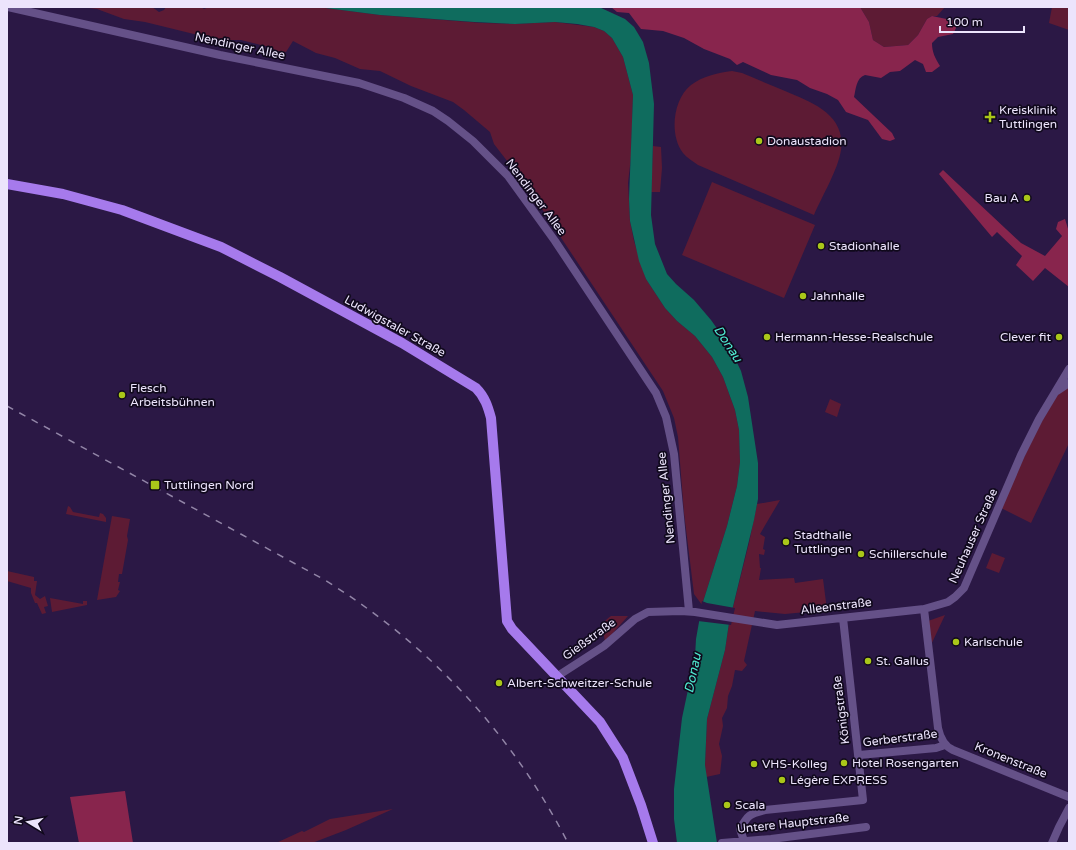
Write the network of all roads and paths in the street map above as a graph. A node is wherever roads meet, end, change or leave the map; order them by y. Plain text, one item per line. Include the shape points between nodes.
1 (8, 7) edge
2 (7, 184) edge
3 (1069, 369) edge
4 (1069, 382) edge
5 (1055, 391) junction
6 (924, 609) junction
7 (689, 611) junction
8 (843, 618) junction
9 (634, 619) joint
10 (556, 677) junction
11 (945, 745) junction
12 (858, 755) junction
13 (1069, 797) edge
14 (1069, 808) edge
15 (1069, 823) edge
16 (866, 827) dead end
17 (1059, 827) junction
18 (744, 842) junction
19 (653, 843) edge
20 (722, 843) edge
21 (1052, 843) edge

1 - 7 street, Nendinger Allee via 220,55 359,83 433,111 473,141 508,176 555,241 656,393 666,417 674,454
2 - 10 main road, Ludwigstaler Straße via 63,194 122,210 221,247 402,343 476,388 487,404 491,418 507,621
3 - 5 street, Neuhauser Straße
4 - 5 street, Neuhauser Straße
5 - 6 street, Neuhauser Straße via 1021,455 964,588 948,602
6 - 8 street, Alleenstraße
6 - 11 street via 938,728
7 - 8 street, Alleenstraße via 777,625
7 - 9 street, Alleenstraße via 648,612
8 - 12 street, Königstraße
9 - 10 street, Gießstraße via 604,646
10 - 19 main road, Ludwigstaler Straße via 600,722 620,752
11 - 12 street, Gerberstraße
11 - 13 street, Kronenstraße
12 - 18 street, Königstraße via 863,800 754,813 747,816 740,829
14 - 17 street
15 - 17 street
16 - 18 street, Untere Hauptstraße
17 - 21 street
18 - 20 street, Untere Hauptstraße

